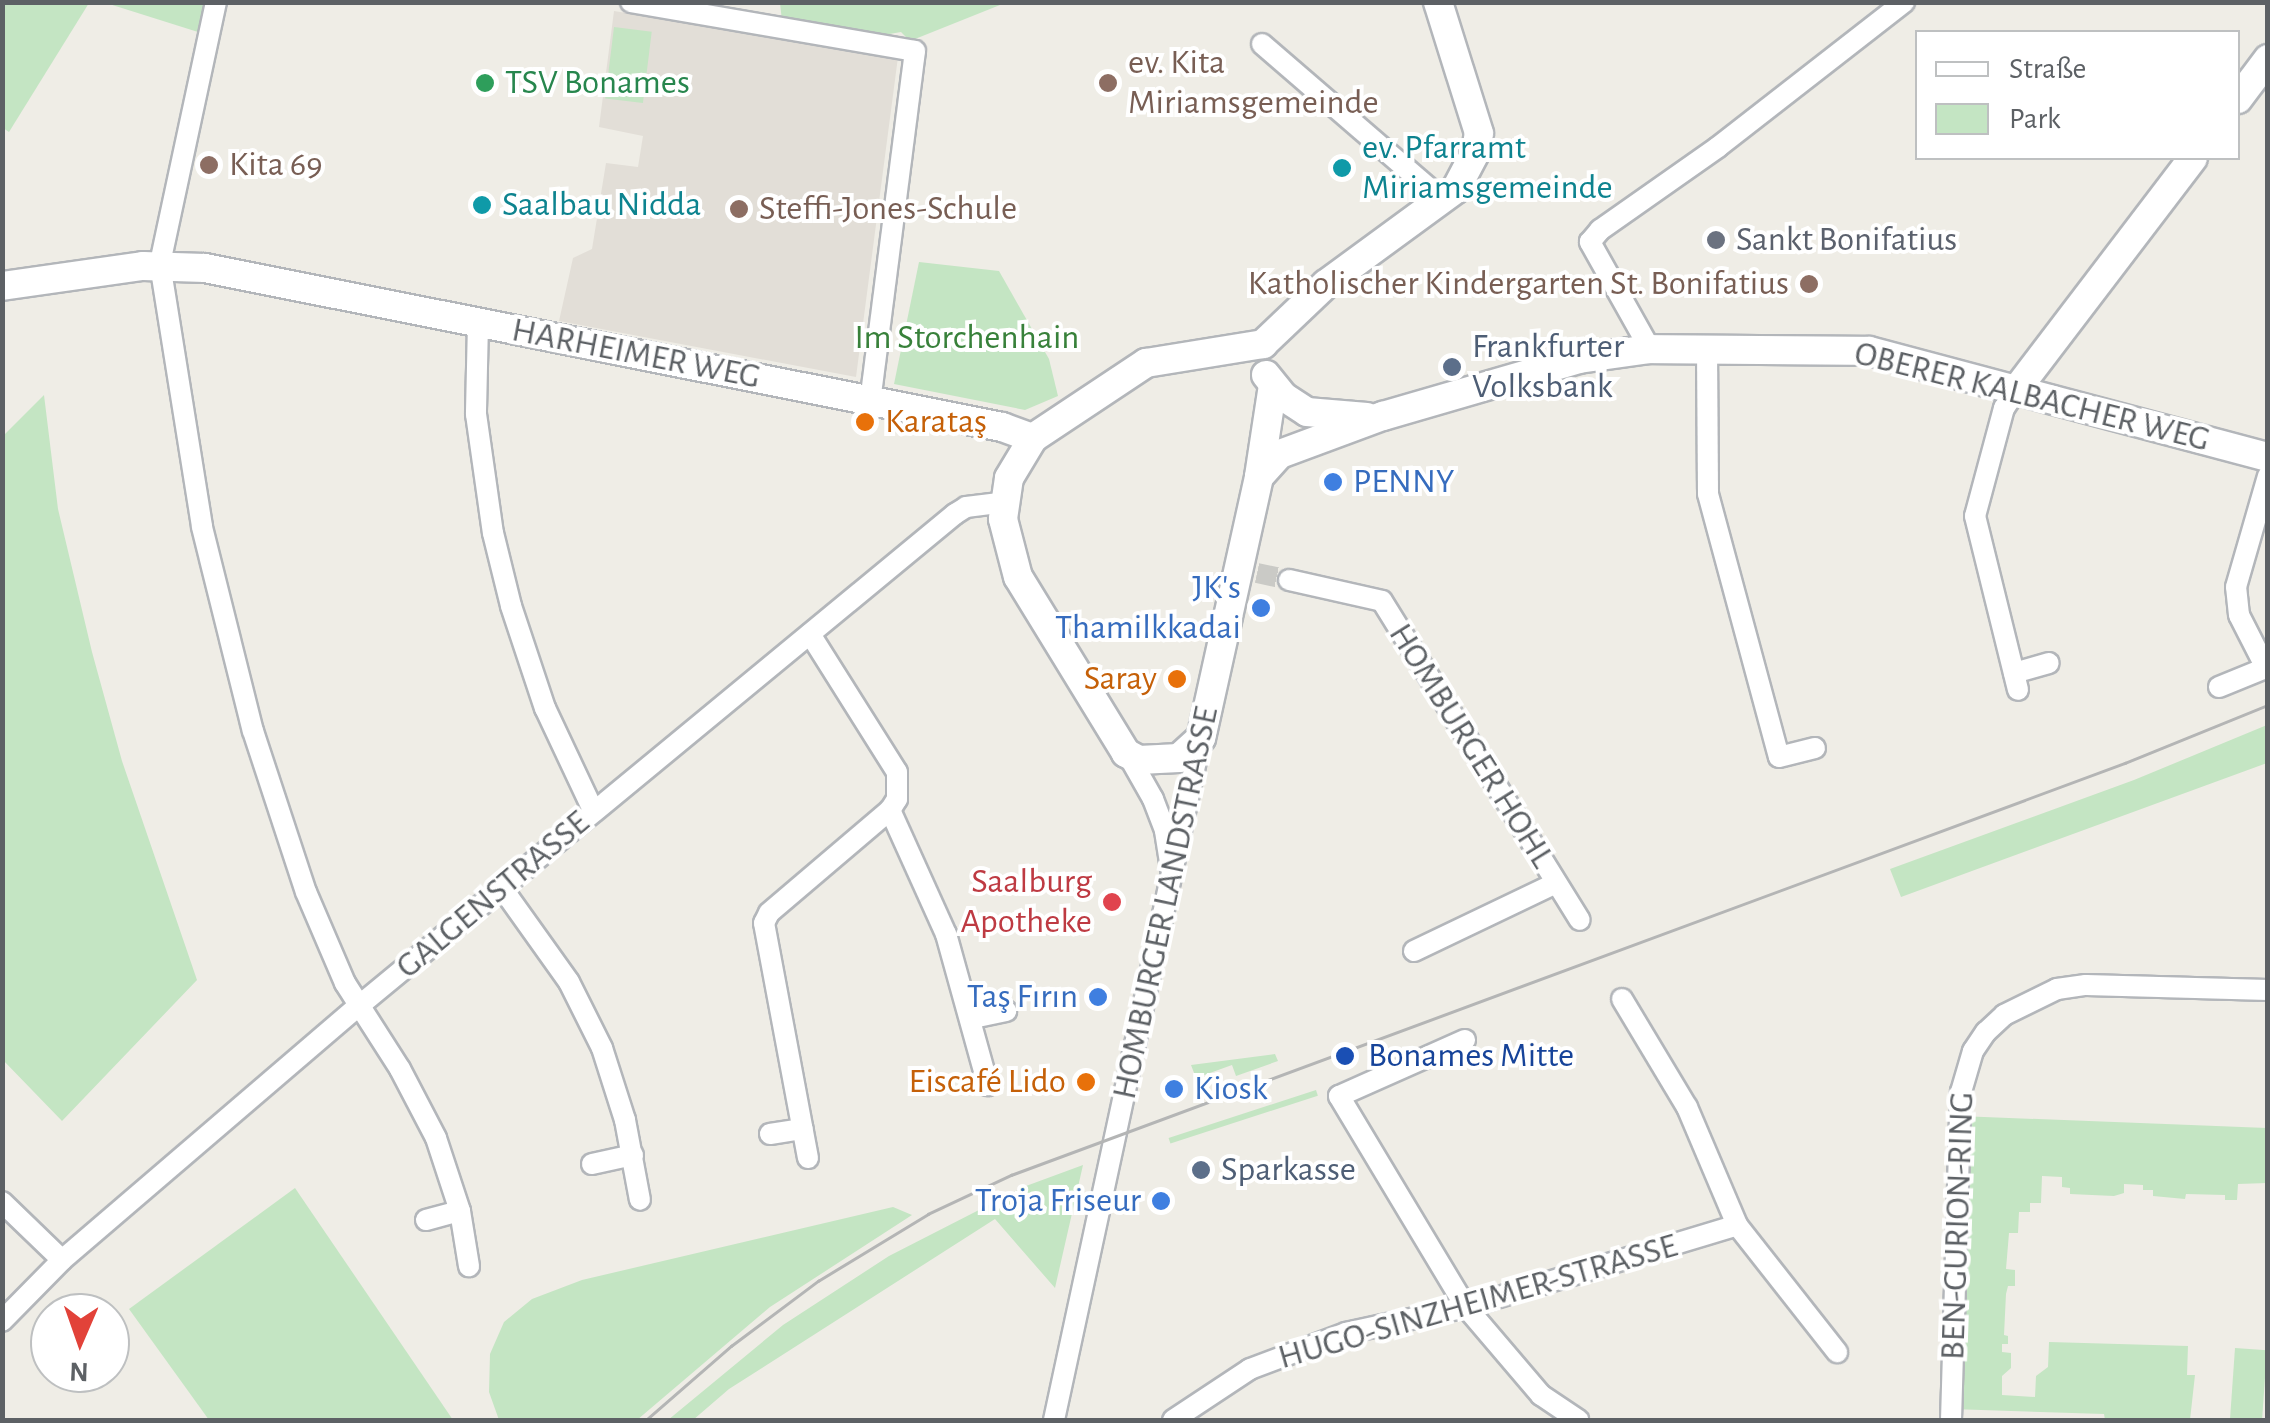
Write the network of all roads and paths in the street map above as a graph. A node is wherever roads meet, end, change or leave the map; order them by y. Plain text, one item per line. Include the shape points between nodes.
1 (216, 2) edge
2 (631, 2) edge
3 (1438, 2) edge
4 (1904, 2) edge
5 (1262, 44) dead end
6 (2268, 60) edge
7 (2240, 96) edge
8 (2191, 160) edge
9 (1444, 200) junction
10 (160, 264) junction
11 (2, 286) edge
12 (478, 322) junction
13 (1650, 349) junction
14 (1708, 349) junction
15 (1247, 350) junction
16 (1273, 384) junction
17 (2017, 389) junction
18 (870, 403) junction
19 (1384, 416) junction
20 (1034, 438) junction
21 (2268, 457) edge
22 (2268, 476) edge
23 (1259, 477) junction
24 (1004, 502) junction
25 (1289, 580) tunnel mouth
26 (810, 634) junction
27 (2049, 663) dead end
28 (2267, 668) edge
29 (2218, 687) dead end
30 (1200, 738) junction
31 (1815, 748) dead end
32 (1126, 753) junction
33 (594, 810) junction
34 (890, 810) junction
35 (1172, 876) junction
36 (1556, 883) junction
37 (502, 888) junction
38 (1580, 920) dead end
39 (1414, 951) dead end
40 (2268, 990) edge
41 (1622, 999) dead end
42 (360, 1005) junction
43 (1006, 1011) dead end
44 (973, 1018) junction
45 (1465, 1040) dead end
46 (988, 1085) dead end
47 (803, 1128) junction
48 (770, 1134) dead end
49 (632, 1156) junction
50 (808, 1158) dead end
51 (592, 1164) dead end
52 (640, 1200) dead end
53 (2, 1202) edge
54 (460, 1211) junction
55 (426, 1220) dead end
56 (1737, 1226) junction
57 (62, 1260) junction
58 (469, 1266) dead end
59 (1466, 1306) junction
60 (2, 1321) edge
61 (1837, 1352) dead end
62 (1054, 1420) edge
63 (1174, 1420) edge
64 (1578, 1420) edge
65 (1951, 1420) edge

1 - 10 street
2 - 18 street via 915,51
3 - 9 street via 1479,133 1467,172
4 - 13 street via 1590,242
5 - 9 street
6 - 7 street
8 - 17 street
9 - 15 street via 1326,284 1278,334
10 - 11 street, HARHEIMER WEG
10 - 12 street, HARHEIMER WEG
10 - 42 street via 189,458 226,634 306,892 331,956
12 - 18 street, HARHEIMER WEG
12 - 33 street via 476,414 492,533 546,708
13 - 14 street, OBERER KALBACHER WEG
13 - 19 street, OBERER KALBACHER WEG via 1579,359
14 - 17 street, OBERER KALBACHER WEG via 1869,351
14 - 31 street via 1708,494 1779,757
15 - 16 street, OBERER KALBACHER WEG
15 - 20 street via 1146,363
16 - 19 street, OBERER KALBACHER WEG via 1307,412
16 - 23 street, HOMBURGER LANDSTRASSE
17 - 21 street, OBERER KALBACHER WEG
17 - 27 street via 2004,408 1976,516 2016,682
18 - 20 street, HARHEIMER WEG
19 - 23 street, OBERER KALBACHER WEG via 1280,454
20 - 24 street via 1019,456
22 - 28 street via 2236,587 2239,615
23 - 30 street, HOMBURGER LANDSTRASSE via 1248,570
24 - 26 street, GALGENSTRASSE via 955,514
24 - 32 street via 1004,536 1018,576
25 - 36 street, HOMBURGER HOHL via 1382,601
26 - 33 street, GALGENSTRASSE
26 - 34 street via 896,772 897,799
28 - 29 street
30 - 32 street via 1167,761
30 - 35 street, HOMBURGER LANDSTRASSE
32 - 35 street via 1165,831
33 - 37 street, GALGENSTRASSE
34 - 44 street via 935,904
34 - 47 street via 764,924
35 - 62 street, HOMBURGER LANDSTRASSE
36 - 38 street, HOMBURGER HOHL
36 - 39 street
37 - 42 street, GALGENSTRASSE
37 - 49 street via 586,1011 615,1084
40 - 65 street, BEN-GURION-RING via 2058,989 2004,1015 1986,1032 1961,1092
41 - 56 street via 1687,1107
42 - 54 street via 421,1105
42 - 57 street, GALGENSTRASSE
43 - 44 street
44 - 46 street
45 - 59 street via 1339,1096
47 - 48 street
47 - 50 street
49 - 51 street
49 - 52 street
53 - 57 street
54 - 55 street
54 - 58 street
56 - 59 street, HUGO-SINZHEIMER-STRASSE
56 - 61 street
57 - 60 street, GALGENSTRASSE
59 - 63 street, HUGO-SINZHEIMER-STRASSE via 1346,1333 1266,1363
59 - 64 street via 1541,1395

